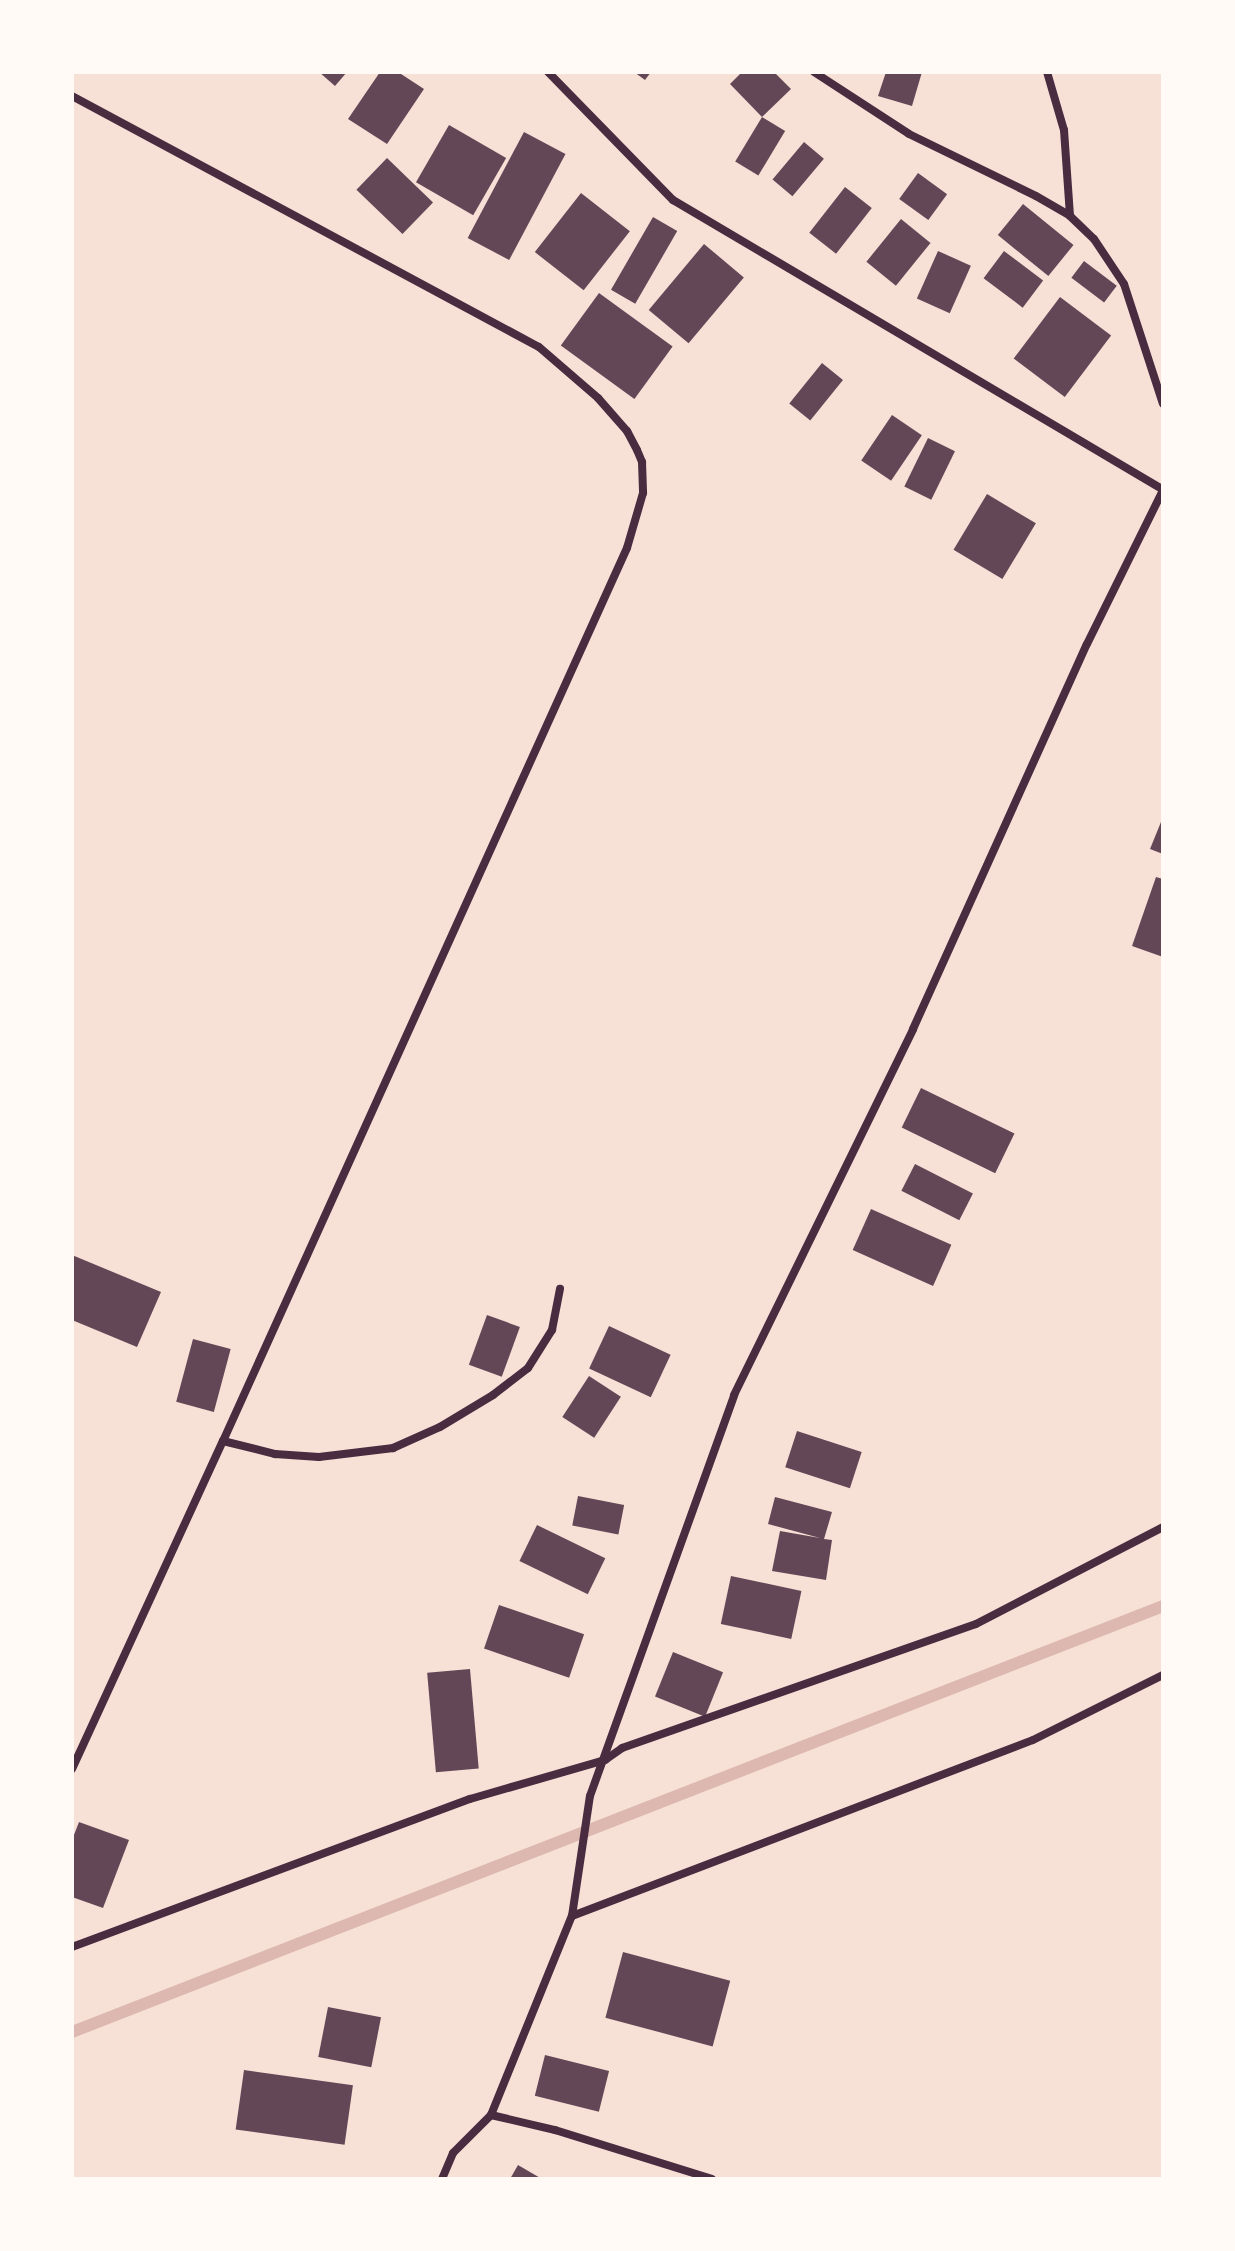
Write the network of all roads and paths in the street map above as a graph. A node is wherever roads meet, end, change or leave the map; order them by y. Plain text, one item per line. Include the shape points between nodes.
1 (548, 72) edge
2 (814, 72) edge
3 (1047, 72) edge
4 (72, 96) edge
5 (1070, 216) junction
6 (1163, 404) edge
7 (1162, 490) edge
8 (560, 1289) dead end
9 (223, 1441) junction
10 (1163, 1527) edge
11 (1163, 1675) edge
12 (605, 1760) junction
13 (72, 1769) edge
14 (572, 1916) junction
15 (72, 1947) edge
16 (491, 2115) junction
17 (442, 2179) edge
18 (712, 2179) edge

1 - 7 street via 673,200
2 - 5 street via 909,134
3 - 5 street via 1064,130
4 - 9 street via 539,347 598,398 627,431 642,462 643,493 627,548
5 - 6 street via 1094,239 1124,284
7 - 12 street via 913,1029 734,1395
8 - 9 street via 552,1330 528,1368 440,1427 393,1448 319,1457 275,1454
9 - 13 street
10 - 12 street via 976,1624 622,1748
11 - 14 street via 1033,1740
12 - 14 street via 590,1796
12 - 15 street via 470,1799
14 - 16 street
16 - 17 street via 453,2153
16 - 18 street

